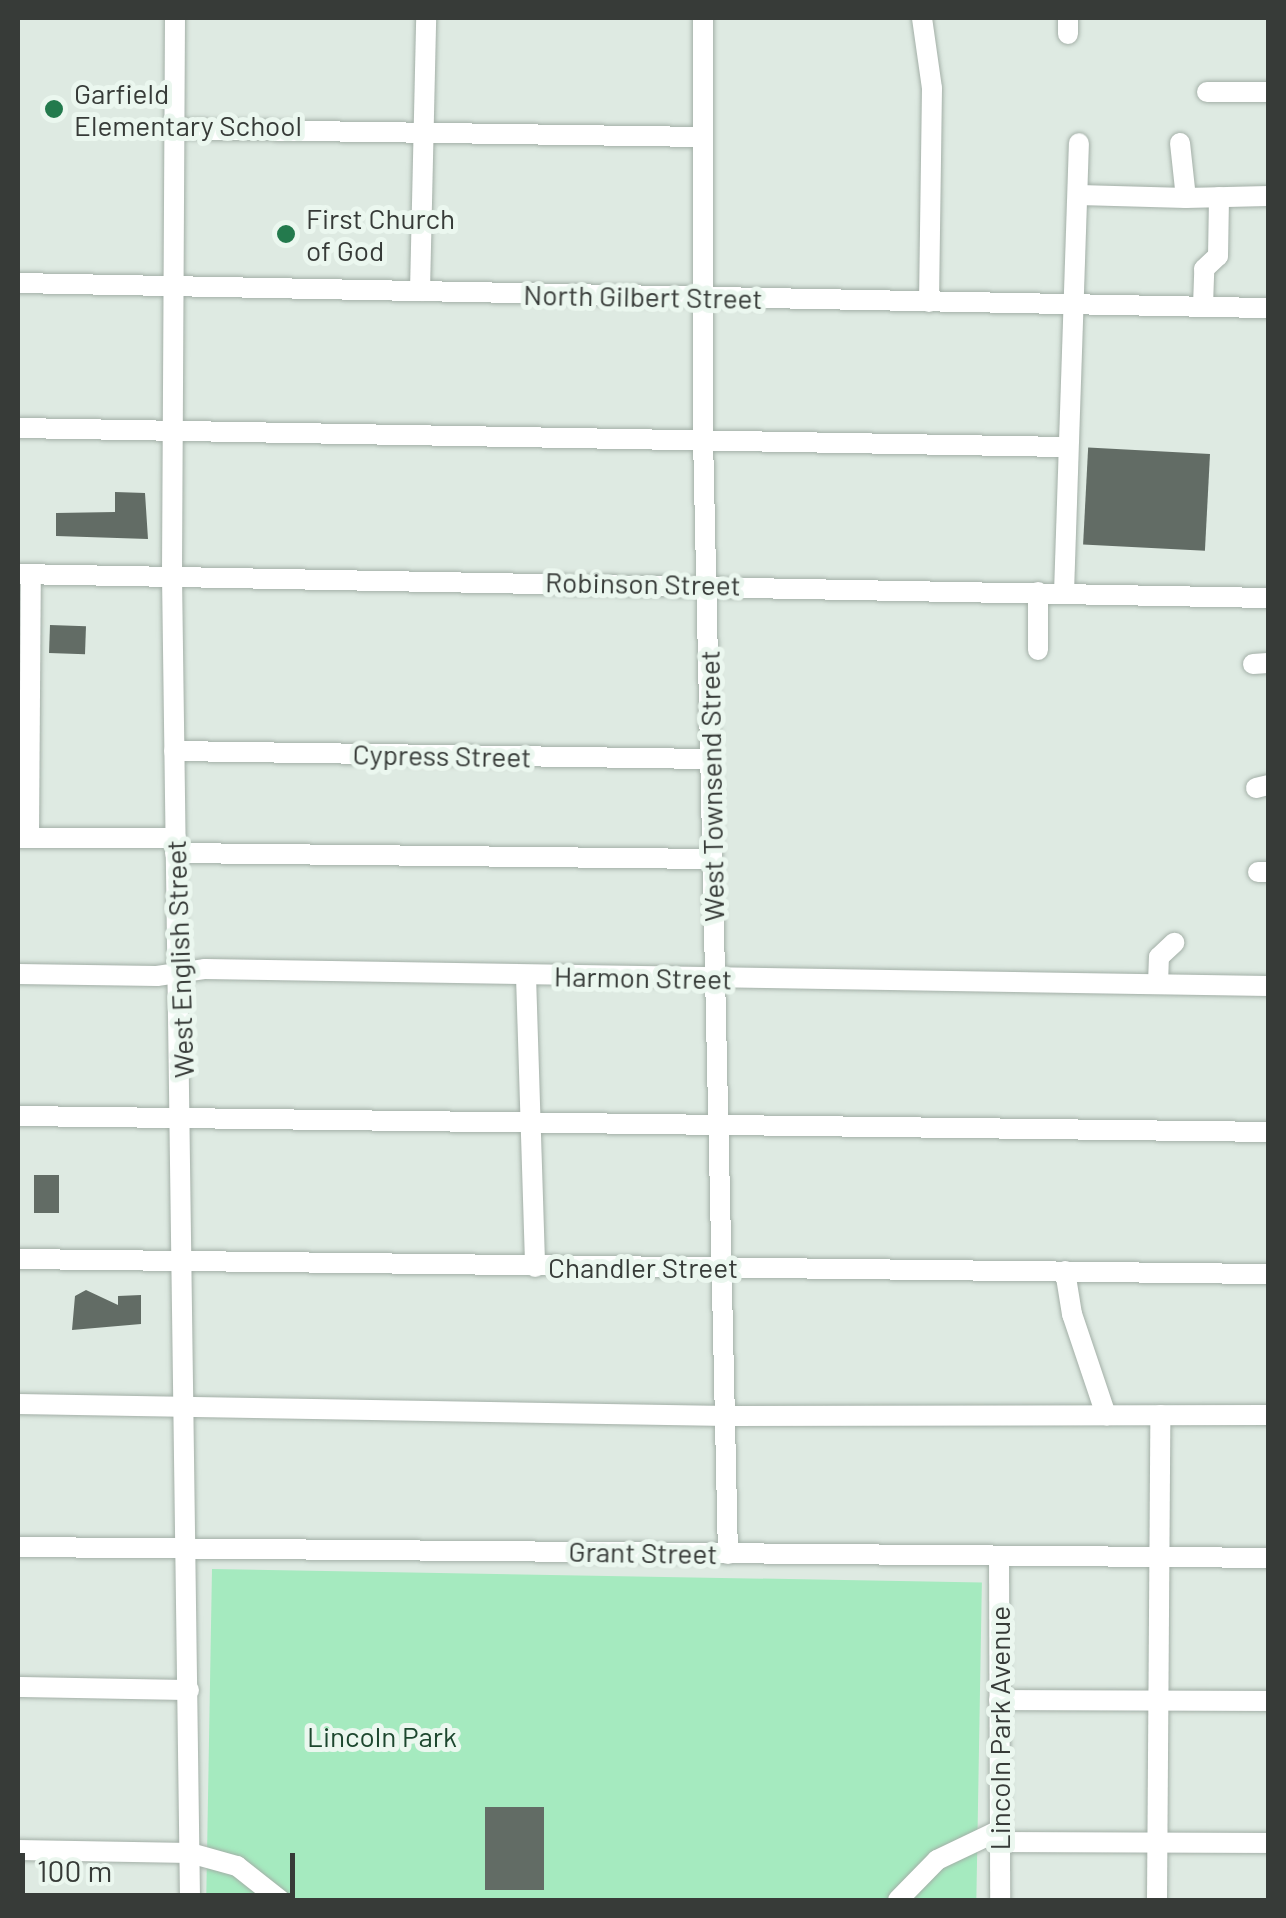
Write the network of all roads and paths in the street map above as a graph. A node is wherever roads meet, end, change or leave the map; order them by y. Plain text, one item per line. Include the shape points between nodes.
1 (175, 18) edge
2 (426, 18) edge
3 (703, 18) edge
4 (922, 18) edge
5 (1207, 92) dead end
6 (1268, 92) edge
7 (176, 129) junction
8 (422, 132) junction
9 (702, 137) junction
10 (1079, 143) dead end
11 (1180, 143) dead end
12 (1079, 195) junction
13 (1268, 196) edge
14 (1219, 197) junction
15 (1186, 198) junction
16 (18, 283) edge
17 (176, 284) junction
18 (420, 291) junction
19 (701, 297) junction
20 (929, 302) junction
21 (1072, 304) junction
22 (1203, 306) junction
23 (1268, 308) edge
24 (18, 428) edge
25 (174, 432) junction
26 (703, 437) junction
27 (1064, 448) junction
28 (24, 574) edge
29 (172, 576) junction
30 (706, 584) junction
31 (1038, 592) junction
32 (1064, 592) junction
33 (1268, 598) edge
34 (1038, 650) dead end
35 (174, 752) junction
36 (710, 759) junction
37 (24, 838) edge
38 (175, 845) junction
39 (712, 859) junction
40 (1174, 943) dead end
41 (180, 972) junction
42 (18, 974) edge
43 (526, 976) junction
44 (716, 978) junction
45 (1158, 984) junction
46 (1268, 986) edge
47 (18, 1116) edge
48 (184, 1117) junction
49 (529, 1122) junction
50 (719, 1128) junction
51 (1268, 1132) edge
52 (18, 1259) edge
53 (185, 1260) junction
54 (724, 1266) junction
55 (535, 1268) junction
56 (1065, 1271) junction
57 (1268, 1274) edge
58 (18, 1404) edge
59 (186, 1406) junction
60 (1106, 1415) junction
61 (1160, 1415) junction
62 (1268, 1415) edge
63 (726, 1416) junction
64 (18, 1547) edge
65 (188, 1547) junction
66 (728, 1554) junction
67 (999, 1556) junction
68 (1154, 1558) junction
69 (1268, 1558) edge
70 (18, 1687) edge
71 (189, 1690) junction
72 (1000, 1700) junction
73 (1156, 1700) junction
74 (1268, 1700) edge
75 (1000, 1836) junction
76 (1156, 1842) junction
77 (1268, 1842) edge
78 (18, 1850) edge
79 (190, 1853) junction
80 (190, 1900) edge
81 (280, 1900) edge
82 (898, 1900) edge
83 (1000, 1900) edge
84 (1157, 1900) edge

1 - 7 street, West English Street
2 - 8 street
3 - 9 street, West Townsend Street
4 - 20 street via 932,88
5 - 6 street
7 - 8 street
7 - 17 street, West English Street
8 - 9 street
8 - 18 street
9 - 19 street, West Townsend Street
10 - 12 street
11 - 15 street
12 - 15 street
12 - 21 street
13 - 14 street
14 - 15 street
14 - 22 street via 1218,256 1204,270
16 - 17 street, North Gilbert Street
17 - 18 street, North Gilbert Street
17 - 25 street, West English Street
18 - 19 street, North Gilbert Street
19 - 20 street, North Gilbert Street
19 - 26 street, West Townsend Street
20 - 21 street, North Gilbert Street
21 - 22 street, North Gilbert Street
21 - 27 street via 1072,432
22 - 23 street, North Gilbert Street
24 - 25 street
25 - 26 street
25 - 29 street, West English Street
26 - 27 street
26 - 30 street, West Townsend Street
27 - 32 street
28 - 29 street, Robinson Street
28 - 37 street
29 - 30 street, Robinson Street
29 - 35 street, West English Street
30 - 31 street, Robinson Street
30 - 36 street, West Townsend Street
31 - 32 street, Robinson Street
31 - 34 street
32 - 33 street, Robinson Street
35 - 36 street, Cypress Street
35 - 38 street, West English Street
36 - 39 street, West Townsend Street
37 - 38 street
38 - 39 street
38 - 41 street, West English Street
39 - 44 street, West Townsend Street
40 - 45 street via 1159,957
41 - 42 street, Harmon Street
41 - 43 street, Harmon Street
41 - 48 street, West English Street
43 - 44 street, Harmon Street
43 - 49 street
44 - 45 street, Harmon Street
44 - 50 street, West Townsend Street
45 - 46 street, Harmon Street
47 - 48 street
48 - 49 street
48 - 53 street, West English Street
49 - 50 street
49 - 55 street
50 - 51 street
50 - 54 street, West Townsend Street
52 - 53 street, Chandler Street
53 - 55 street, Chandler Street
53 - 59 street, West English Street
54 - 55 street, Chandler Street
54 - 56 street, Chandler Street
54 - 63 street, West Townsend Street
56 - 57 street, Chandler Street
56 - 60 street via 1072,1314
58 - 59 street
59 - 63 street
59 - 65 street, West English Street
60 - 61 street
60 - 63 street
61 - 62 street
61 - 68 street
63 - 66 street, West Townsend Street
64 - 65 street, Grant Street
65 - 66 street, Grant Street
65 - 71 street, West English Street
66 - 67 street, Grant Street
67 - 68 street, Grant Street
67 - 72 street, Lincoln Park Avenue
68 - 69 street, Grant Street
68 - 73 street
70 - 71 street
71 - 79 street, West English Street
72 - 73 street
72 - 75 street, Lincoln Park Avenue
73 - 74 street
73 - 76 street
75 - 76 street
75 - 82 street via 938,1860
75 - 83 street, Lincoln Park Avenue
76 - 77 street
76 - 84 street
78 - 79 street
79 - 80 street, West English Street
79 - 81 street via 237,1866

